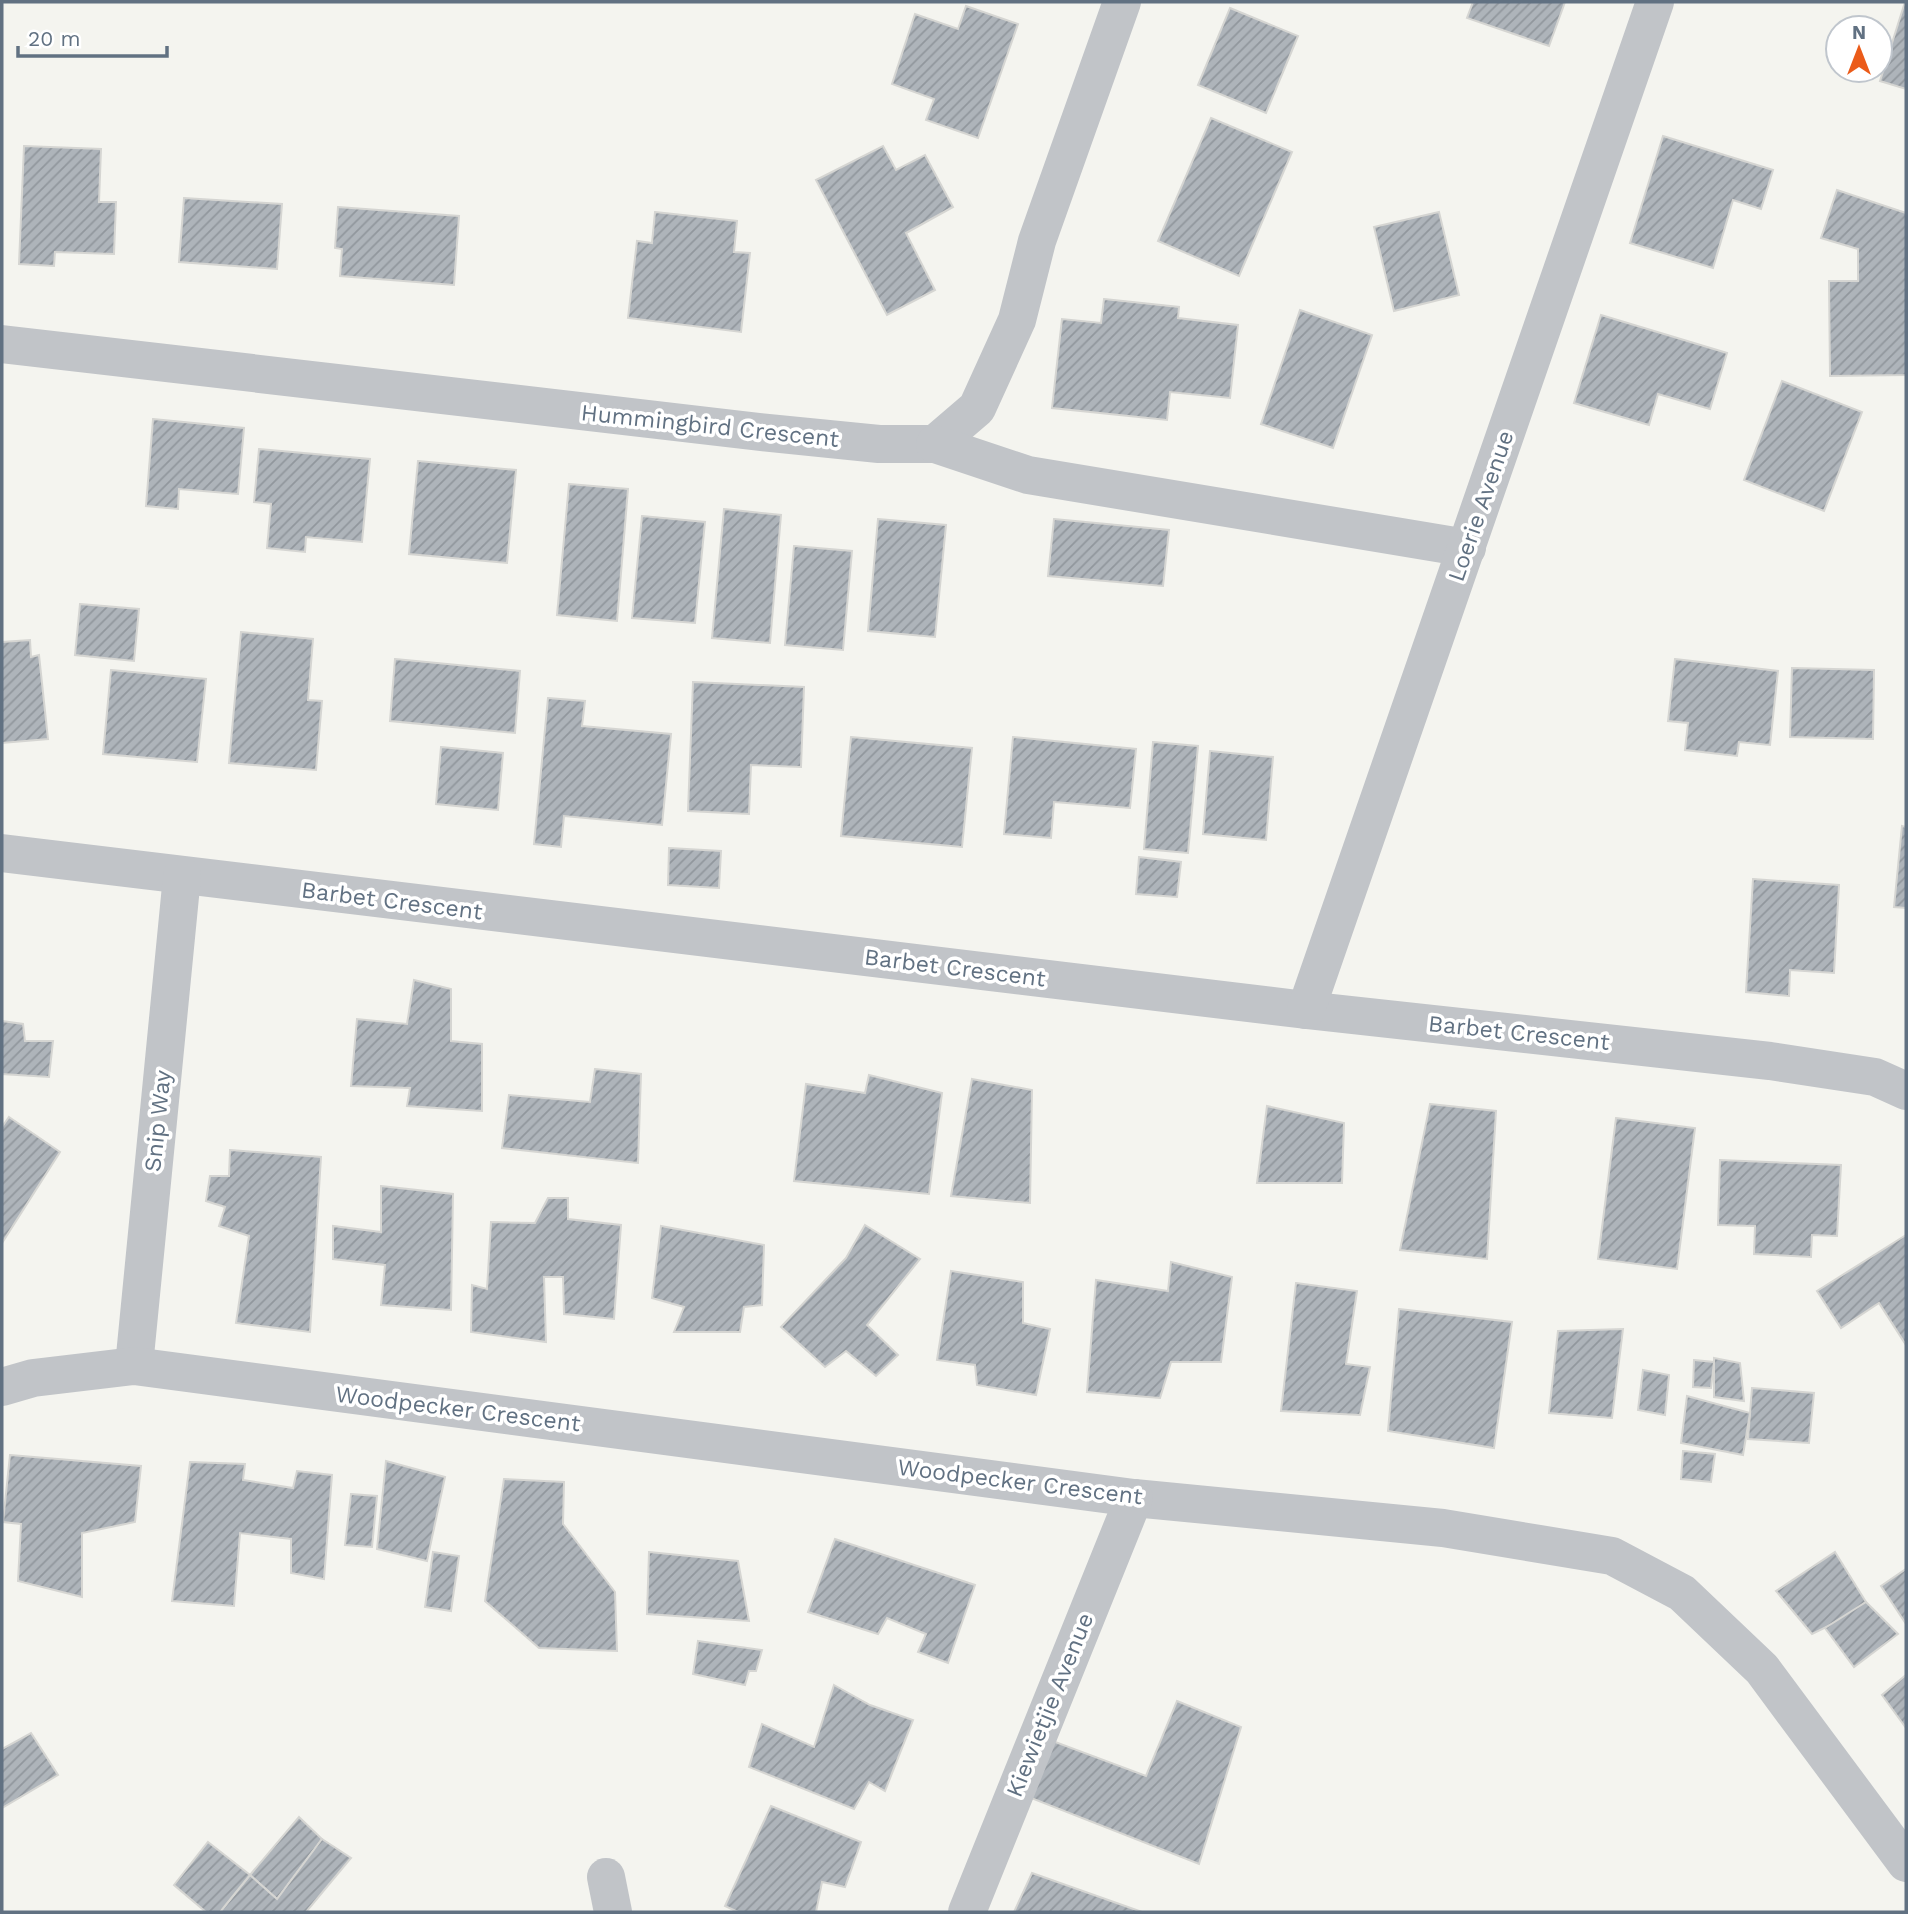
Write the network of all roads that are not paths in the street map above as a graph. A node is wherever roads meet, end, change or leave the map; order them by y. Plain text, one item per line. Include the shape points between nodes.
1 (1122, 2) edge
2 (1655, 2) edge
3 (2, 344) edge
4 (935, 444) junction
5 (1467, 548) junction
6 (2, 853) edge
7 (182, 876) junction
8 (1306, 1010) junction
9 (1906, 1091) edge
10 (134, 1366) junction
11 (2, 1387) edge
12 (1134, 1498) junction
13 (1906, 1863) edge
14 (967, 1912) edge

1 - 4 street via 1037,241 1017,320 977,408
2 - 5 street, Loerie Avenue
3 - 4 street, Hummingbird Crescent via 760,432 878,444
4 - 5 street, Hummingbird Crescent via 1028,475
5 - 8 street, Loerie Avenue
6 - 7 street, Barbet Crescent
7 - 8 street, Barbet Crescent
7 - 10 street, Snip Way
8 - 9 street, Barbet Crescent via 1770,1061 1875,1077
10 - 11 street, Woodpecker Crescent via 33,1378
10 - 12 street, Woodpecker Crescent
12 - 13 street, Woodpecker Crescent via 1443,1528 1612,1556 1682,1593 1762,1669
12 - 14 street, Kiewietjie Avenue

